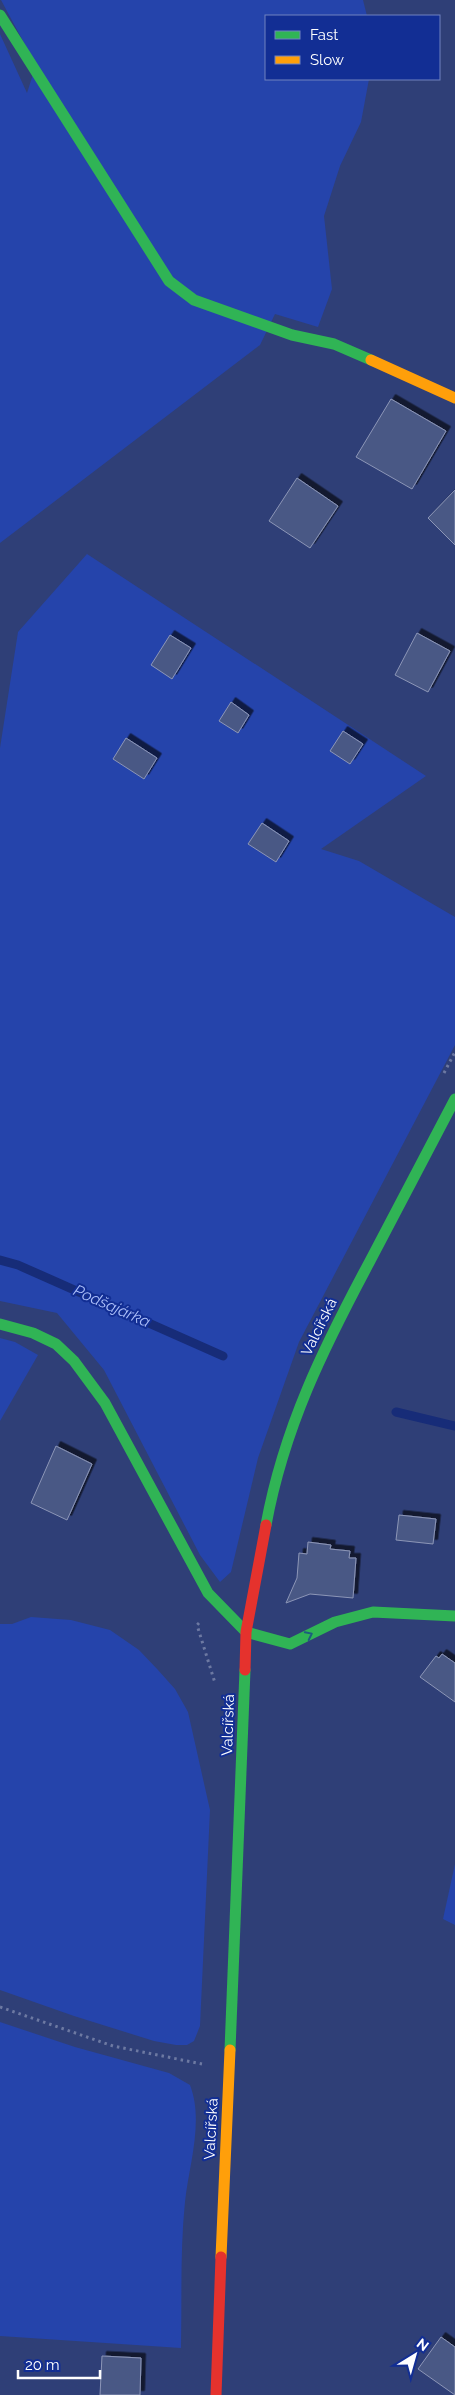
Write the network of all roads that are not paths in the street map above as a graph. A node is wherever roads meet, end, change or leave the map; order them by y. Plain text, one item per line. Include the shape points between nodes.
1 (0, 15) edge
2 (455, 398) edge
3 (455, 1099) edge
4 (0, 1324) edge
5 (455, 1616) edge
6 (246, 1632) junction
7 (216, 2395) edge

1 - 2 main road via 169,281 194,300 292,335 334,344
3 - 6 main road, Valcířská via 322,1352 297,1413 273,1485
4 - 6 main road via 34,1333 56,1344 74,1361 105,1403 208,1593
6 -> 5 main road via 290,1644 335,1622 373,1612
6 - 7 main road, Valcířská

